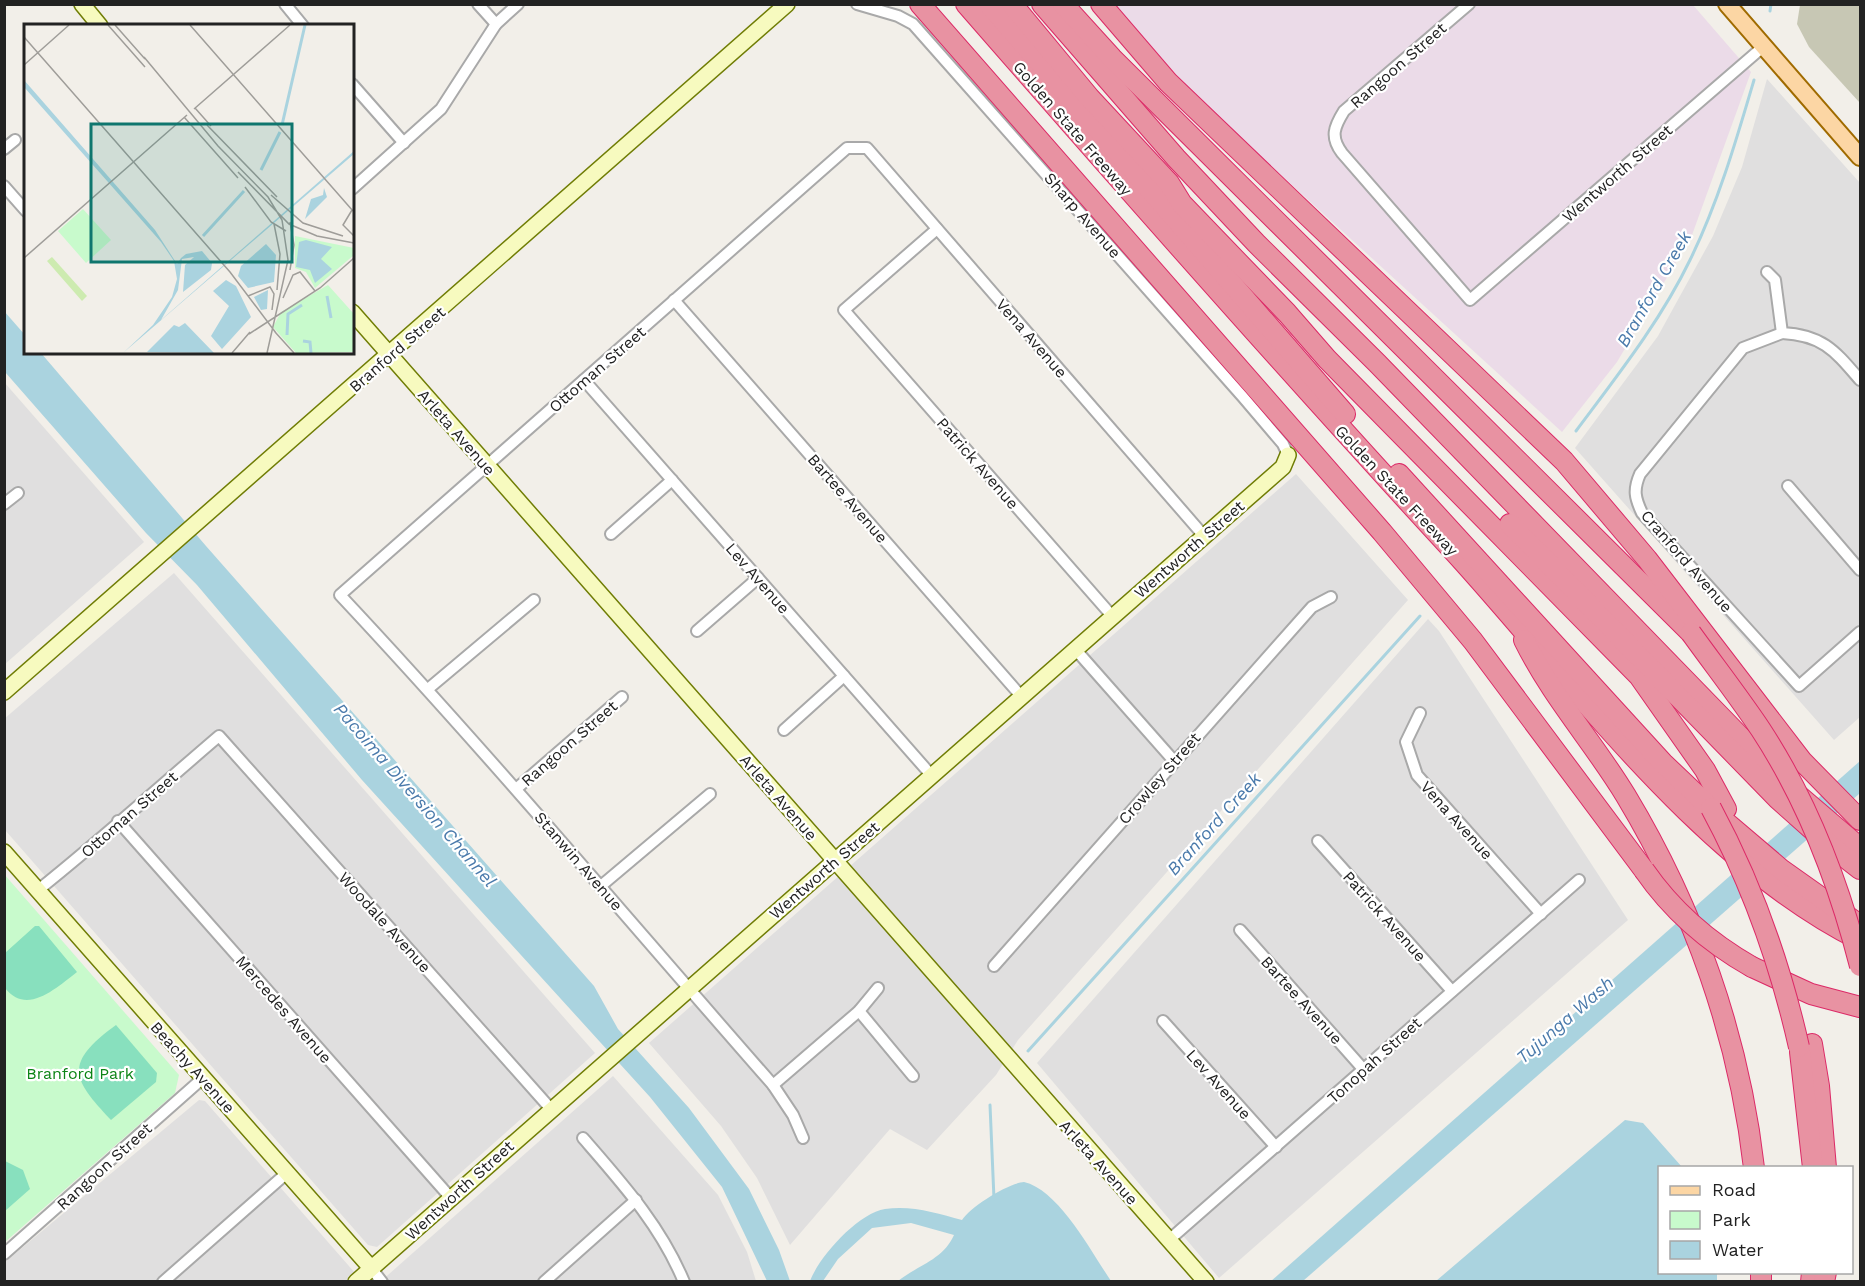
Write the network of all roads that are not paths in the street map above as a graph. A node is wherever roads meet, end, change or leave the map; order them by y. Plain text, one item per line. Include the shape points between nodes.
1 (82, 4) edge
2 (285, 4) edge
3 (478, 4) edge
4 (518, 4) edge
5 (787, 4) edge
6 (857, 4) edge
7 (920, 4) edge
8 (966, 4) edge
9 (989, 4) edge
10 (1011, 4) edge
11 (1042, 4) edge
12 (1063, 4) edge
13 (1101, 4) edge
14 (1468, 4) edge
15 (1727, 4) edge
16 (98, 24) edge
17 (301, 24) edge
18 (496, 24) junction
19 (1764, 46) junction
20 (354, 86) edge
21 (15, 140) dead end
22 (404, 143) junction
23 (856, 147) joint
24 (4, 149) edge
25 (1860, 157) edge
26 (1169, 183) junction
27 (4, 186) edge
28 (354, 187) edge
29 (24, 209) edge
30 (937, 229) junction
31 (1767, 272) dead end
32 (1234, 288) junction
33 (674, 300) junction
34 (1470, 300) joint
35 (354, 314) edge
36 (1782, 333) junction
37 (390, 355) junction
38 (584, 380) junction
39 (1860, 380) edge
40 (1288, 455) joint
41 (486, 466) junction
42 (672, 480) junction
43 (1788, 486) dead end
44 (18, 493) dead end
45 (4, 504) edge
46 (611, 534) dead end
47 (1204, 536) junction
48 (1860, 570) edge
49 (758, 578) junction
50 (340, 595) joint
51 (1331, 597) dead end
52 (534, 600) dead end
53 (1113, 616) junction
54 (1515, 622) junction
55 (697, 630) dead end
56 (1860, 632) edge
57 (1076, 650) junction
58 (844, 676) junction
59 (428, 689) junction
60 (4, 692) edge
61 (1021, 696) junction
62 (622, 697) dead end
63 (1420, 713) dead end
64 (784, 730) dead end
65 (219, 736) joint
66 (1174, 761) junction
67 (932, 776) junction
68 (516, 789) junction
69 (1784, 793) junction
70 (710, 794) dead end
71 (1719, 808) junction
72 (1860, 820) edge
73 (118, 821) junction
74 (1318, 841) dead end
75 (1846, 844) edge
76 (1746, 850) junction
77 (4, 852) edge
78 (834, 860) junction
79 (1860, 869) edge
80 (1776, 876) junction
81 (1579, 880) dead end
82 (602, 885) junction
83 (37, 891) junction
84 (1541, 914) junction
85 (1860, 926) edge
86 (1240, 930) dead end
87 (1860, 940) edge
88 (994, 966) dead end
89 (1860, 966) edge
90 (688, 988) junction
91 (878, 988) dead end
92 (1452, 991) junction
93 (1860, 1007) edge
94 (859, 1011) junction
95 (1163, 1021) dead end
96 (1805, 1045) junction
97 (1364, 1070) junction
98 (914, 1076) dead end
99 (203, 1078) junction
100 (772, 1085) junction
101 (550, 1108) junction
102 (583, 1138) dead end
103 (803, 1138) dead end
104 (1276, 1147) junction
105 (1754, 1166) edge
106 (1813, 1166) edge
107 (1826, 1166) edge
108 (288, 1172) junction
109 (450, 1197) junction
110 (636, 1200) junction
111 (1169, 1240) junction
112 (4, 1254) edge
113 (370, 1268) junction
114 (163, 1281) edge
115 (356, 1281) edge
116 (382, 1281) edge
117 (544, 1281) edge
118 (684, 1281) edge
119 (1206, 1281) edge

1 - 16 main road
2 - 17 street
3 - 18 street
4 - 18 street
5 - 37 main road, Branford Street
6 - 40 street, Sharp Avenue via 913,24 1243,397
7 - 93 highway, bridge via 1382,532 1473,641 1663,896 1691,926 1752,967 1811,994
8 - 54 highway, Golden State Freeway via 1210,284
9 - 32 highway
10 - 26 highway via 1089,97
11 - 69 highway via 1176,158 1377,363
12 - 89 highway, bridge via 1112,58 1691,633 1762,730 1786,772 1824,853
13 - 72 highway via 1168,82 1564,461 1647,558 1802,761
14 - 34 street, Rangoon Street via 1344,111 1334,130 1334,139
15 - 19 main road
18 - 22 street via 441,109
19 - 25 main road
19 - 34 street, Wentworth Street
20 - 22 street
21 - 24 street
22 - 28 street
23 - 30 street, Vena Avenue via 867,148
23 - 33 street, Ottoman Street via 847,148
26 - 69 highway
26 - 71 highway via 1182,204 1327,359 1639,676 1705,770
27 - 29 street
30 - 47 street, Vena Avenue
30 - 53 street, Patrick Avenue via 844,310
31 - 36 street via 1774,280
32 - 71 highway via 1320,368 1629,684
32 - 76 highway via 1663,763 1721,818
33 - 38 street, Ottoman Street
33 - 61 street, Bartee Avenue
35 - 37 main road, Arleta Avenue
36 - 39 street via 1800,334 1833,348
36 - 56 street, Cranford Avenue via 1743,348 1640,474 1635,500 1642,513 1799,686
37 - 41 main road, Arleta Avenue
37 - 60 main road, Branford Street
38 - 41 street, Ottoman Street
38 - 42 street, Lev Avenue
40 - 47 main road, Wentworth Street via 1283,467
41 - 50 street, Ottoman Street
41 - 78 main road, Arleta Avenue
42 - 46 street
42 - 49 street, Lev Avenue
43 - 48 street
44 - 45 street
47 - 53 main road, Wentworth Street
49 - 55 street
49 - 58 street, Lev Avenue
50 - 59 street, Stanwin Avenue
51 - 66 street, Crowley Street via 1312,607
52 - 59 street
53 - 57 main road, Wentworth Street
54 - 76 highway, Golden State Freeway via 1648,772
54 - 105 highway, bridge via 1541,675 1626,796 1684,909 1699,944 1737,1066
57 - 61 main road, Wentworth Street
57 - 66 street
58 - 64 street
58 - 67 street, Lev Avenue
59 - 68 street, Stanwin Avenue
61 - 67 main road, Wentworth Street
62 - 68 street, Rangoon Street
63 - 84 street, Vena Avenue via 1406,742 1417,775
65 - 73 street, Ottoman Street
65 - 101 street, Woodale Avenue
66 - 88 street, Crowley Street
67 - 78 main road, Wentworth Street
68 - 82 street, Stanwin Avenue
69 - 75 highway, bridge
70 - 82 street
71 - 96 highway via 1769,899 1788,951
73 - 83 street, Ottoman Street
73 - 109 street, Mercedes Avenue
74 - 92 street, Patrick Avenue
75 - 79 highway
76 - 80 highway, Golden State Freeway
77 - 83 main road, Beachy Avenue
78 - 90 main road, Wentworth Street
78 - 111 main road, Arleta Avenue
80 - 85 highway
80 - 87 highway, Golden State Freeway via 1840,930
81 - 84 street, Tonopah Street
82 - 90 street, Stanwin Avenue
83 - 99 main road, Beachy Avenue
84 - 92 street, Tonopah Street
86 - 97 street, Bartee Avenue
90 - 100 street, Stanwin Avenue
90 - 101 main road, Wentworth Street
91 - 94 street
92 - 97 street, Tonopah Street
94 - 98 street
94 - 100 street
95 - 104 street, Lev Avenue
96 - 106 highway
96 - 107 highway via 1819,1086
97 - 104 street, Tonopah Street
99 - 108 main road, Beachy Avenue
99 - 112 street, Rangoon Street
100 - 103 street, Stanwin Avenue via 793,1114
101 - 109 main road, Wentworth Street
102 - 110 street
104 - 111 street, Tonopah Street
108 - 113 main road, Beachy Avenue
108 - 114 street
109 - 113 main road, Wentworth Street
110 - 117 street
110 - 118 street via 672,1253
111 - 119 main road, Arleta Avenue
113 - 115 main road, Wentworth Street
113 - 116 street, Beachy Avenue

